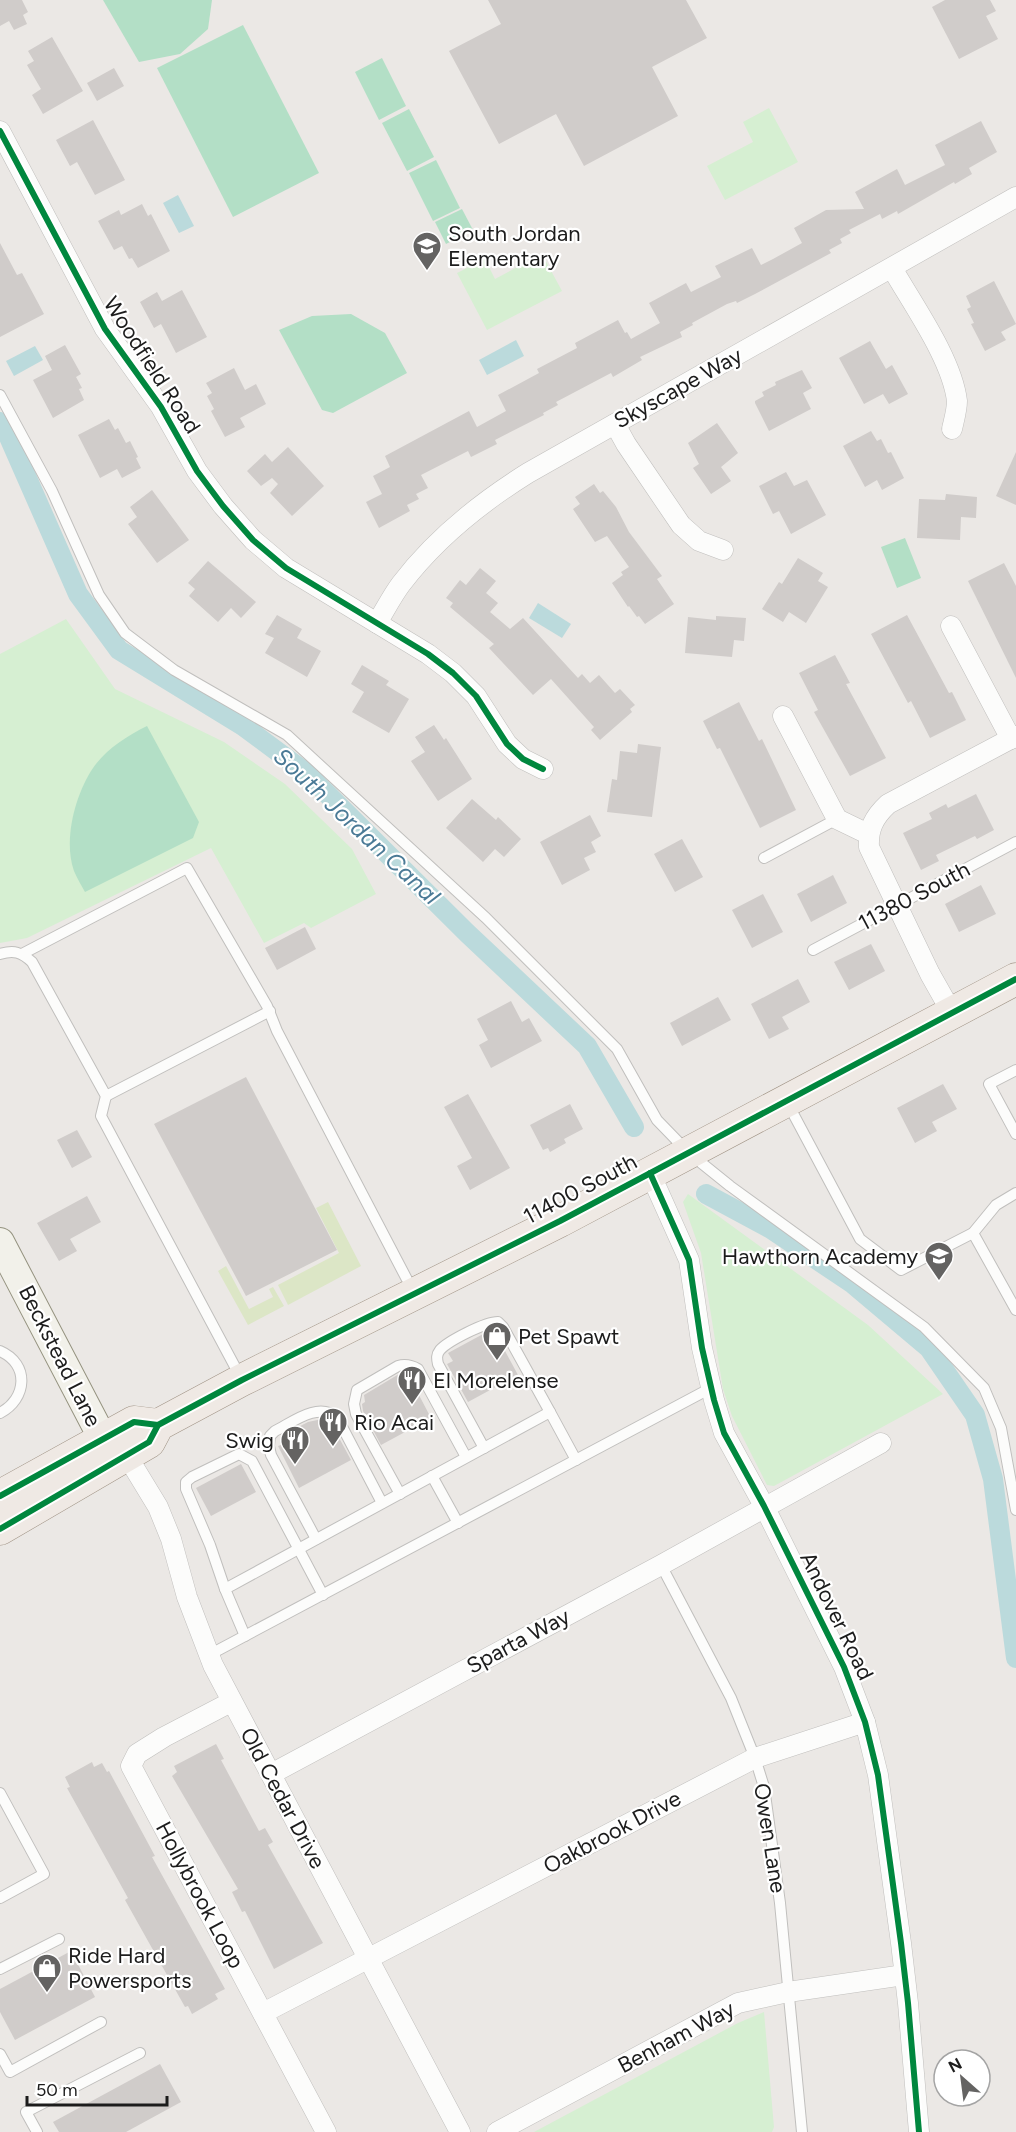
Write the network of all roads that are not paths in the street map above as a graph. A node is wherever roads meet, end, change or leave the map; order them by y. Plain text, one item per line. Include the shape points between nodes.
1 (0, 131) edge
2 (1016, 197) edge
3 (892, 268) junction
4 (0, 395) edge
5 (615, 424) junction
6 (952, 429) dead end
7 (723, 550) dead end
8 (377, 623) junction
9 (951, 627) dead end
10 (783, 716) dead end
11 (1013, 738) edge
12 (543, 769) dead end
13 (837, 819) junction
14 (868, 834) junction
15 (1016, 842) edge
16 (764, 858) dead end
17 (898, 905) junction
18 (813, 950) dead end
19 (0, 954) edge
20 (22, 954) junction
21 (1016, 979) edge
22 (270, 1011) junction
23 (952, 1013) junction
24 (1016, 1070) edge
25 (106, 1096) junction
26 (787, 1101) junction
27 (1016, 1134) edge
28 (689, 1153) junction
29 (650, 1173) junction
30 (1016, 1193) edge
31 (973, 1233) junction
32 (3, 1255) edge
33 (414, 1293) junction
34 (1016, 1310) edge
35 (0, 1351) edge
36 (242, 1380) junction
37 (711, 1388) junction
38 (550, 1412) junction
39 (0, 1413) edge
40 (881, 1443) dead end
41 (115, 1448) junction
42 (484, 1448) junction
43 (466, 1457) junction
44 (576, 1460) junction
45 (432, 1476) junction
46 (400, 1494) junction
47 (0, 1496) edge
48 (382, 1503) junction
49 (764, 1506) junction
50 (1016, 1510) edge
51 (458, 1523) junction
52 (0, 1529) edge
53 (316, 1539) junction
54 (298, 1549) junction
55 (661, 1565) junction
56 (225, 1589) junction
57 (323, 1595) junction
58 (246, 1636) junction
59 (209, 1656) junction
60 (231, 1702) junction
61 (865, 1722) junction
62 (755, 1758) junction
63 (271, 1774) junction
64 (0, 1793) edge
65 (0, 1898) edge
66 (59, 1939) dead end
67 (367, 1960) junction
68 (0, 1969) edge
69 (904, 1976) junction
70 (788, 1992) junction
71 (263, 2013) junction
72 (101, 2022) dead end
73 (140, 2053) dead end
74 (0, 2054) edge
75 (37, 2132) edge
76 (326, 2132) edge
77 (460, 2132) edge
78 (497, 2132) edge
79 (802, 2132) edge
80 (919, 2132) edge

1 - 8 street, Woodfield Road via 105,329 223,506 253,540 286,568
2 - 3 street, Skyscape Way
3 - 5 street, Skyscape Way
3 - 6 street via 953,379 957,404
4 - 28 lane via 52,491 99,595 125,633 174,670 287,735 390,829 617,1049 657,1120
5 - 7 street via 681,525 699,541
5 - 8 street, Skyscape Way via 502,489 452,527 400,586
8 - 12 street, Woodfield Road via 453,673 476,696 507,744 523,759
9 - 11 street
10 - 13 street
11 - 14 street via 888,804 876,815
13 - 14 street
13 - 16 lane
14 - 17 street via 869,847
15 - 17 lane, 11380 South
17 - 18 lane, 11380 South
17 - 23 street
19 - 20 lane
20 - 22 lane via 187,868
20 - 25 lane via 32,962
21 - 23 main road, 11400 South
22 - 25 lane
22 - 33 lane
23 - 26 main road, 11400 South
24 - 27 lane via 989,1084
25 - 36 lane via 101,1116
26 - 28 main road, 11400 South
26 - 31 lane via 860,1239 901,1270
28 - 29 main road, 11400 South
28 - 50 lane via 924,1327 984,1388 1001,1428
29 - 33 main road, 11400 South
29 - 37 street, Andover Road via 689,1260
30 - 31 lane via 996,1205
31 - 34 lane
32 - 41 street, Beckstead Lane
33 - 36 main road, 11400 South
35 - 39 lane via 15,1361 21,1393
36 - 41 main road, 11400 South via 158,1425 134,1422
37 - 44 lane
37 - 49 street, Andover Road via 724,1433
38 - 42 lane
38 - 42 lane via 503,1328 498,1322 479,1326 440,1349 437,1356 438,1365
38 - 44 lane
40 - 49 street, Sparta Way
41 - 47 main road, 11400 South
41 - 52 main road, 11400 South
41 - 59 street, Old Cedar Drive via 158,1507
42 - 43 lane
43 - 45 lane
43 - 46 lane via 418,1369 398,1366 357,1389 354,1404
44 - 51 lane
45 - 46 lane
45 - 51 lane
46 - 48 lane
48 - 53 lane
48 - 53 lane via 332,1413 317,1410 275,1431 268,1446 271,1455
49 - 55 street, Sparta Way
49 - 61 street, Andover Road via 844,1667
51 - 57 lane
53 - 54 lane
54 - 56 lane
54 - 56 lane via 252,1461 245,1456 232,1456 192,1476 186,1489
54 - 57 lane
55 - 62 lane, Owen Lane via 731,1698
55 - 63 street, Sparta Way
56 - 58 lane
57 - 58 lane
58 - 59 lane
59 - 60 street, Old Cedar Drive
60 - 63 street, Old Cedar Drive
60 - 71 street, Hollybrook Loop via 164,1737 138,1754 131,1766
61 - 62 street, Oakbrook Drive
61 - 69 street, Andover Road via 878,1775
62 - 67 street, Oakbrook Drive
62 - 70 lane, Owen Lane via 764,1787
63 - 67 street, Old Cedar Drive
64 - 65 lane via 45,1874
66 - 68 lane
67 - 71 street, Oakbrook Drive
67 - 77 street, Old Cedar Drive
69 - 70 street, Benham Way
69 - 80 street, Andover Road
70 - 78 street, Benham Way via 738,2003
70 - 79 lane, Owen Lane
71 - 76 street, Hollybrook Loop
72 - 74 lane via 10,2072
73 - 75 lane via 26,2112

